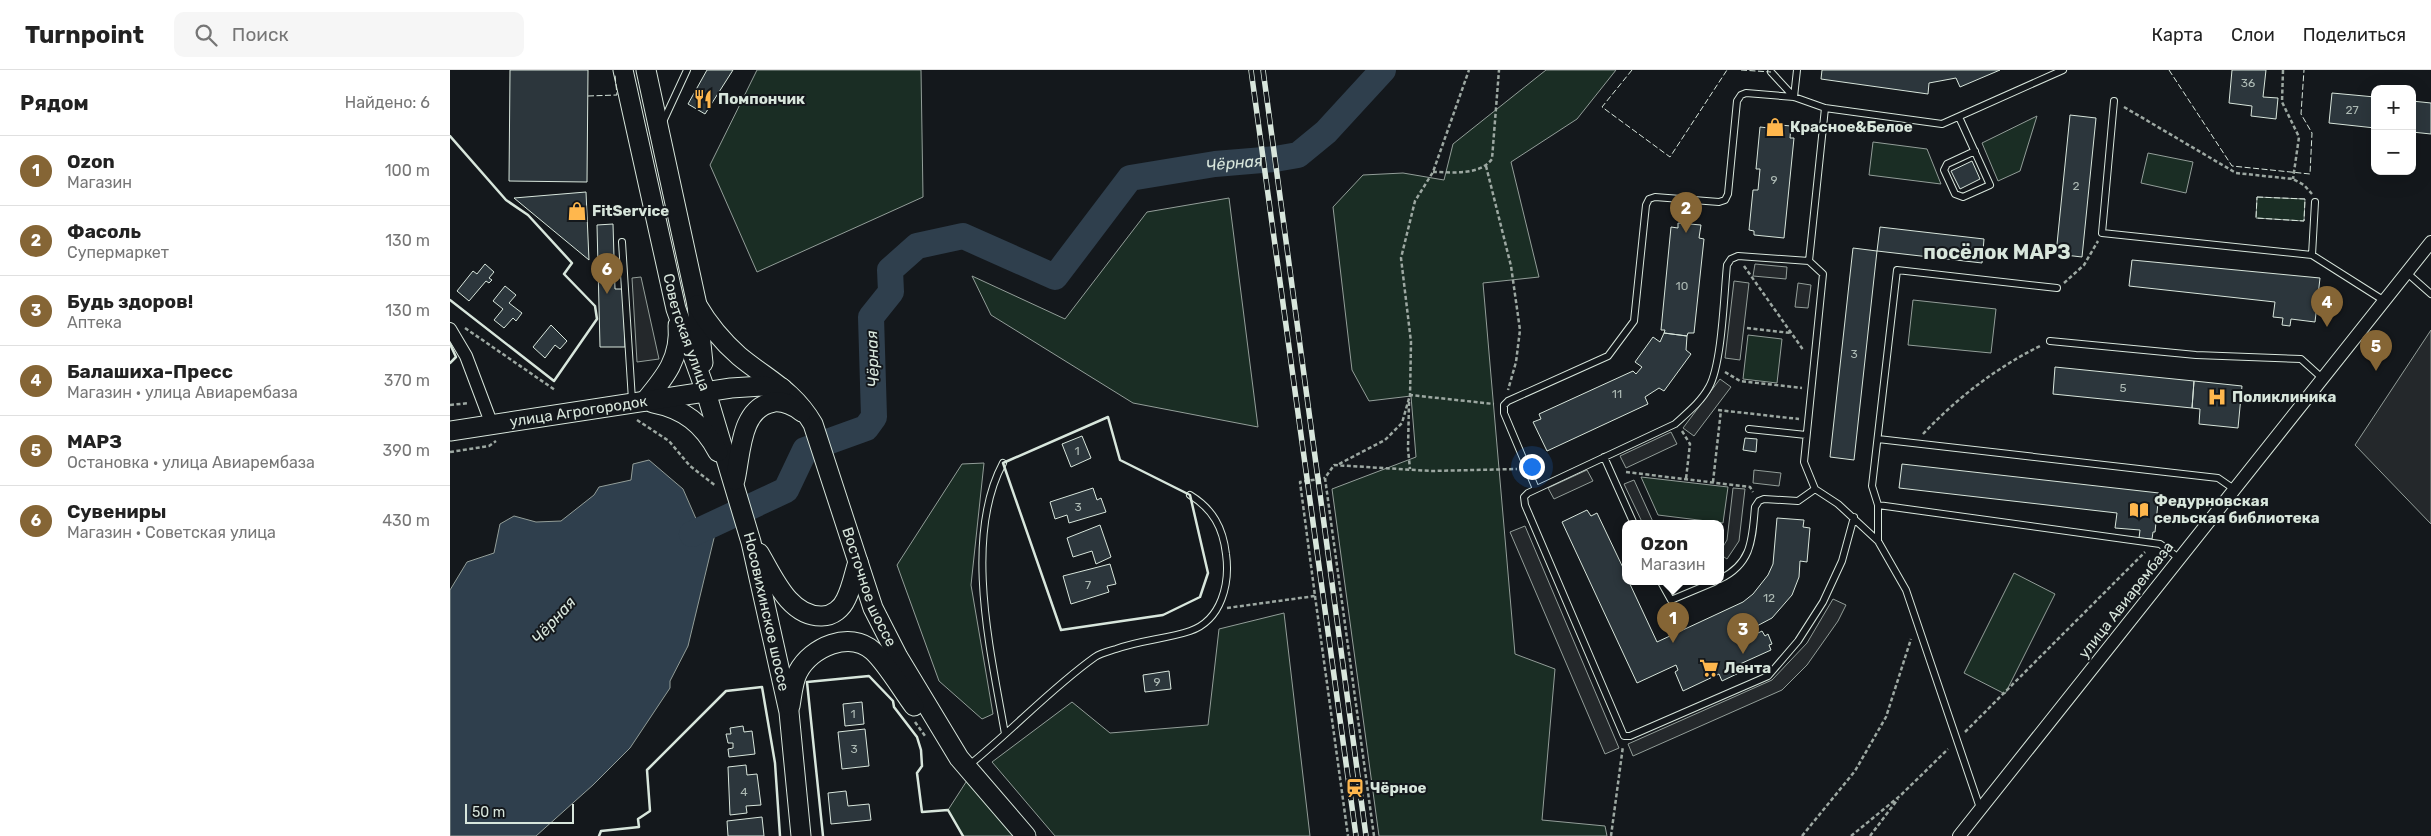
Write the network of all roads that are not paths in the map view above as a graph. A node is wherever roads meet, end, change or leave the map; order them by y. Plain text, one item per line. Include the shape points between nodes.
1 (623, 70) edge
2 (646, 70) edge
3 (687, 70) edge
4 (1797, 70) edge
5 (2063, 70) edge
6 (1771, 72) dead end
7 (1794, 98) junction
8 (2114, 101) road end
9 (1825, 108) junction
10 (1958, 117) junction
11 (659, 132) junction
12 (1974, 151) junction
13 (2315, 202) road end
14 (622, 242) dead end
15 (2431, 242) edge
16 (2312, 255) junction
17 (1809, 261) junction
18 (2406, 272) junction
19 (2057, 288) road end
20 (2431, 294) edge
21 (2383, 300) junction
22 (697, 305) junction
23 (676, 309) junction
24 (454, 327) edge
25 (2050, 341) road end
26 (2322, 378) junction
27 (783, 388) junction
28 (706, 392) junction
29 (638, 408) junction
30 (492, 425) junction
31 (814, 427) junction
32 (1749, 429) dead end
33 (450, 431) edge
34 (1806, 435) junction
35 (1878, 439) junction
36 (1604, 457) junction
37 (1003, 463) dead end
38 (728, 486) junction
39 (1536, 489) junction
40 (1814, 489) junction
41 (2234, 490) junction
42 (1190, 495) dead end
43 (1878, 505) junction
44 (1854, 517) junction
45 (1632, 520) edge
46 (1878, 541) junction
47 (751, 542) junction
48 (2175, 556) junction
49 (858, 562) junction
50 (1724, 577) edge
51 (1663, 585) edge
52 (1707, 585) edge
53 (789, 712) junction
54 (1005, 734) junction
55 (940, 744) junction
56 (967, 767) junction
57 (1981, 809) junction
58 (801, 836) edge
59 (1026, 836) edge
60 (1959, 836) edge

1 - 23 main road, Советская улица
2 - 11 main road, Советская улица
3 - 11 lane
4 - 7 lane
5 - 10 lane
6 - 7 lane
7 - 9 lane
7 - 39 lane via 1741,95 1737,101 1725,200 1649,199 1634,321 1608,356 1504,405 1504,413
8 - 16 lane via 2102,233
9 - 10 lane via 1942,124
9 - 17 lane
10 - 12 lane
11 - 22 main road, Советская улица
12 - 12 lane via 1990,184 1963,197 1955,194 1944,170 1947,164
13 - 16 lane
14 - 29 lane
15 - 18 street, улица Авиарембаза
16 - 21 lane
17 - 34 lane via 1823,274
17 - 36 lane via 1731,258 1727,265 1716,367 1709,388 1675,424
18 - 20 lane
18 - 21 street, улица Авиарембаза
19 - 35 lane via 1897,270
21 - 26 street, улица Авиарембаза
22 - 27 main road, Восточное шоссе via 730,348
22 - 28 main road, Советская улица
23 - 28 main road, Советская улица
23 - 29 main road via 679,335 674,362 665,378
24 - 30 street
25 - 26 lane via 2196,355 2301,359
26 - 41 street, улица Авиарембаза
27 - 28 main road via 748,386
27 - 31 main road, Восточное шоссе via 796,398
28 - 29 main road, улица Агрогородок
28 - 38 main road, Носовихинское шоссе
29 - 30 main road, улица Агрогородок
29 - 38 main road via 671,406 698,423 710,437
30 - 33 main road, улица Агрогородок
31 - 38 main road via 798,409 785,403 772,402 760,407 750,416 745,428
31 - 49 main road, Восточное шоссе
32 - 34 lane
34 - 40 lane via 1804,462
35 - 41 lane via 2218,478
35 - 43 lane via 1872,486
36 - 39 lane
36 - 45 lane
37 - 54 lane via 992,482 987,506 983,565 988,637
38 - 47 main road, Носовихинское шоссе
39 - 44 lane via 1524,498 1525,505 1624,736 1768,676 1798,641 1823,602 1842,561
40 - 44 lane
40 - 50 lane via 1798,501 1759,501 1755,507 1751,548 1734,572
41 - 48 street, улица Авиарембаза
42 - 54 lane via 1211,511 1223,534 1227,572 1224,595 1212,616 1192,630 1132,643 1098,656
43 - 46 lane
43 - 48 lane via 2160,544
44 - 46 lane
46 - 57 lane via 1906,590
47 - 49 main road via 792,604 816,616 834,613 841,607
47 - 53 main road, Носовихинское шоссе
48 - 57 street, улица Авиарембаза
49 - 55 main road, Восточное шоссе via 874,608
51 - 52 lane via 1671,600
53 - 55 main road via 797,673 804,663 819,650 852,640 873,651
53 - 58 main road, Носовихинское шоссе
54 - 56 lane
55 - 56 main road, Восточное шоссе
56 - 59 main road, Восточное шоссе
57 - 60 street, улица Авиарембаза

